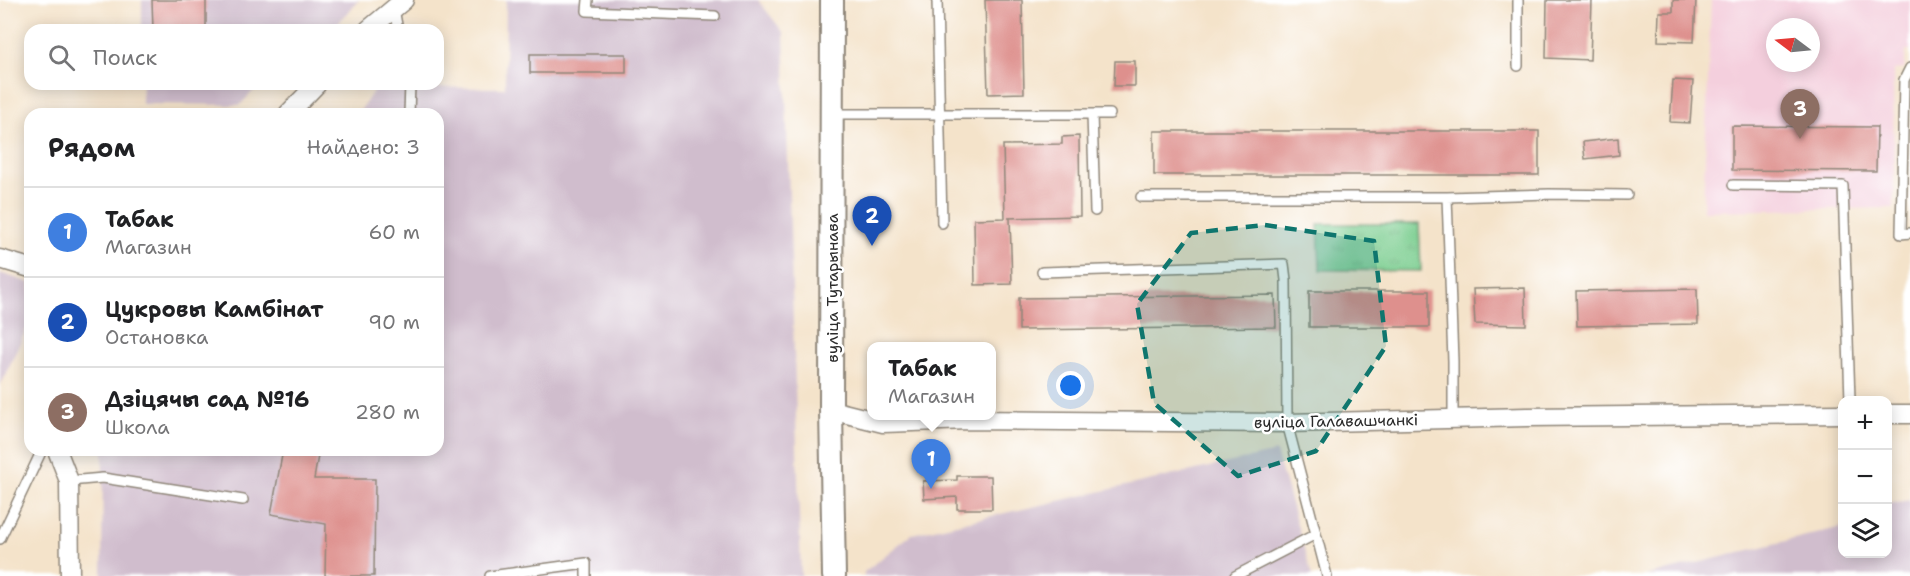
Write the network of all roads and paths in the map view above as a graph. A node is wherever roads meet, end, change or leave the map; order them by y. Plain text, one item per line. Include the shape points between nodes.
1 (588, 0) edge
2 (832, 0) edge
3 (937, 0) edge
4 (1518, 0) edge
5 (399, 4) edge
6 (715, 16) dead end
7 (375, 24) edge
8 (398, 24) edge
9 (1518, 66) dead end
10 (1910, 68) edge
11 (311, 90) edge
12 (410, 90) edge
13 (294, 108) edge
14 (409, 108) edge
15 (832, 114) junction
16 (941, 114) junction
17 (1092, 114) junction
18 (1110, 114) dead end
19 (1733, 185) dead end
20 (1627, 195) dead end
21 (1141, 197) dead end
22 (1447, 198) junction
23 (1095, 211) dead end
24 (942, 223) dead end
25 (1910, 233) edge
26 (0, 259) edge
27 (24, 266) edge
28 (1042, 272) dead end
29 (1850, 396) edge
30 (831, 410) junction
31 (1838, 414) edge
32 (1892, 414) edge
33 (1910, 414) edge
34 (867, 419) edge
35 (1453, 419) junction
36 (871, 420) edge
37 (969, 420) edge
38 (969, 420) edge
39 (1287, 423) junction
40 (39, 456) edge
41 (59, 456) edge
42 (69, 481) junction
43 (243, 500) dead end
44 (1316, 534) junction
45 (0, 539) edge
46 (70, 576) edge
47 (490, 576) edge
48 (586, 576) edge
49 (834, 576) edge
50 (1235, 576) edge
51 (1327, 576) edge

1 - 6 lane via 587,10
2 - 15 street, вуліца Тутарынава
3 - 16 lane
4 - 9 lane
5 - 7 street
5 - 8 lane
10 - 25 lane via 1904,80 1901,234
11 - 13 street
12 - 14 lane
15 - 16 lane
15 - 30 street, вуліца Тутарынава
16 - 17 lane
16 - 24 lane
17 - 18 lane
17 - 23 lane
19 - 29 lane via 1843,186
20 - 22 lane
21 - 22 lane
22 - 35 lane
26 - 27 street
28 - 39 lane via 1284,264
30 - 34 street, вуліца Галавашчанкі
30 - 49 street, вуліца Тутарынава
31 - 35 street, вуліца Галавашчанкі
32 - 33 street
35 - 39 street, вуліца Галавашчанкі
36 - 37 street, вуліца Галавашчанкі
38 - 39 street, вуліца Галавашчанкі
39 - 44 lane
40 - 45 lane
41 - 42 street
42 - 43 lane via 103,478
42 - 46 street
44 - 50 lane
44 - 51 lane
47 - 48 lane via 586,562

